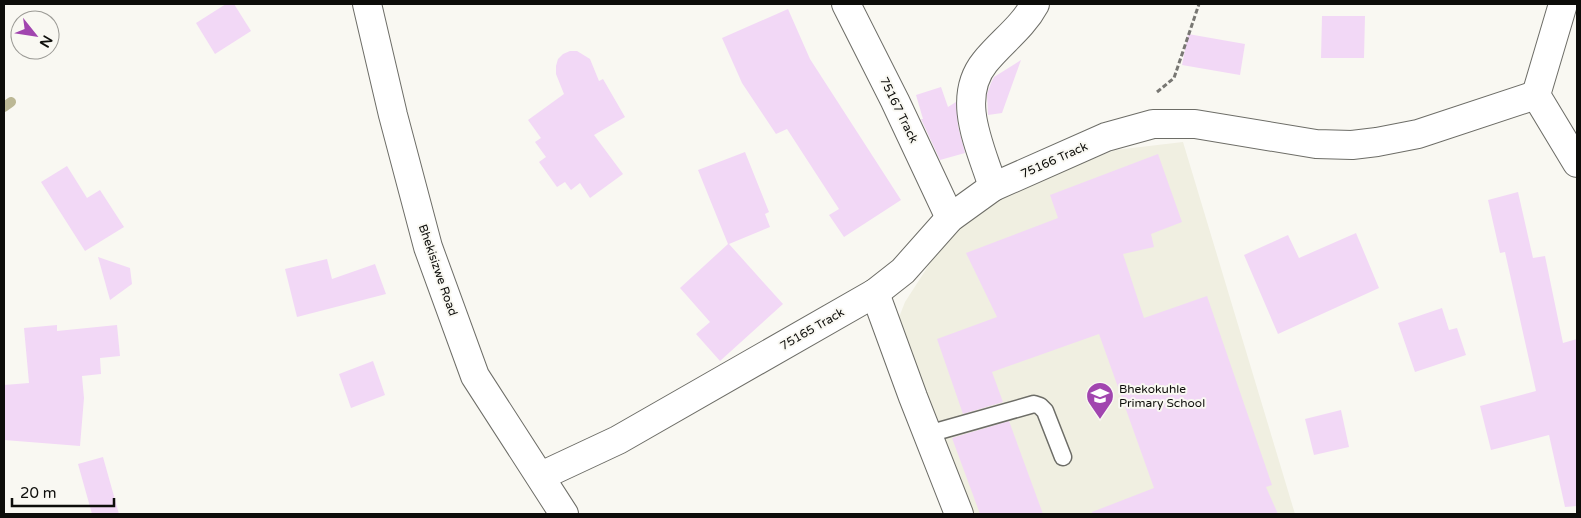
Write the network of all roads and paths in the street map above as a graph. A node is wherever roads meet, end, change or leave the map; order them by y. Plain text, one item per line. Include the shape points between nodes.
1 (367, 4) edge
2 (846, 4) edge
3 (1035, 4) edge
4 (1199, 4) edge
5 (1563, 4) edge
6 (1153, 96) dead end
7 (1536, 96) junction
8 (1577, 163) edge
9 (993, 187) junction
10 (950, 218) junction
11 (875, 293) junction
12 (928, 434) junction
13 (1062, 457) dead end
14 (540, 476) junction
15 (564, 514) edge
16 (959, 514) edge

1 - 14 street, Bhekisizwe Road via 428,246 475,376
2 - 10 street, 75167 Track
3 - 9 street via 1026,19 984,64 972,88 970,99 975,135
4 - 6 path via 1174,78
5 - 7 street
7 - 8 street
7 - 9 street, 75166 Track via 1418,134 1352,145 1316,144 1195,124 1153,124 1106,137
9 - 10 street, 75166 Track
10 - 11 street, 75166 Track via 903,271
11 - 12 street
11 - 14 street, 75165 Track via 618,440
12 - 13 lane via 1034,404 1045,412
12 - 16 street
14 - 15 street, Bhekisizwe Road

